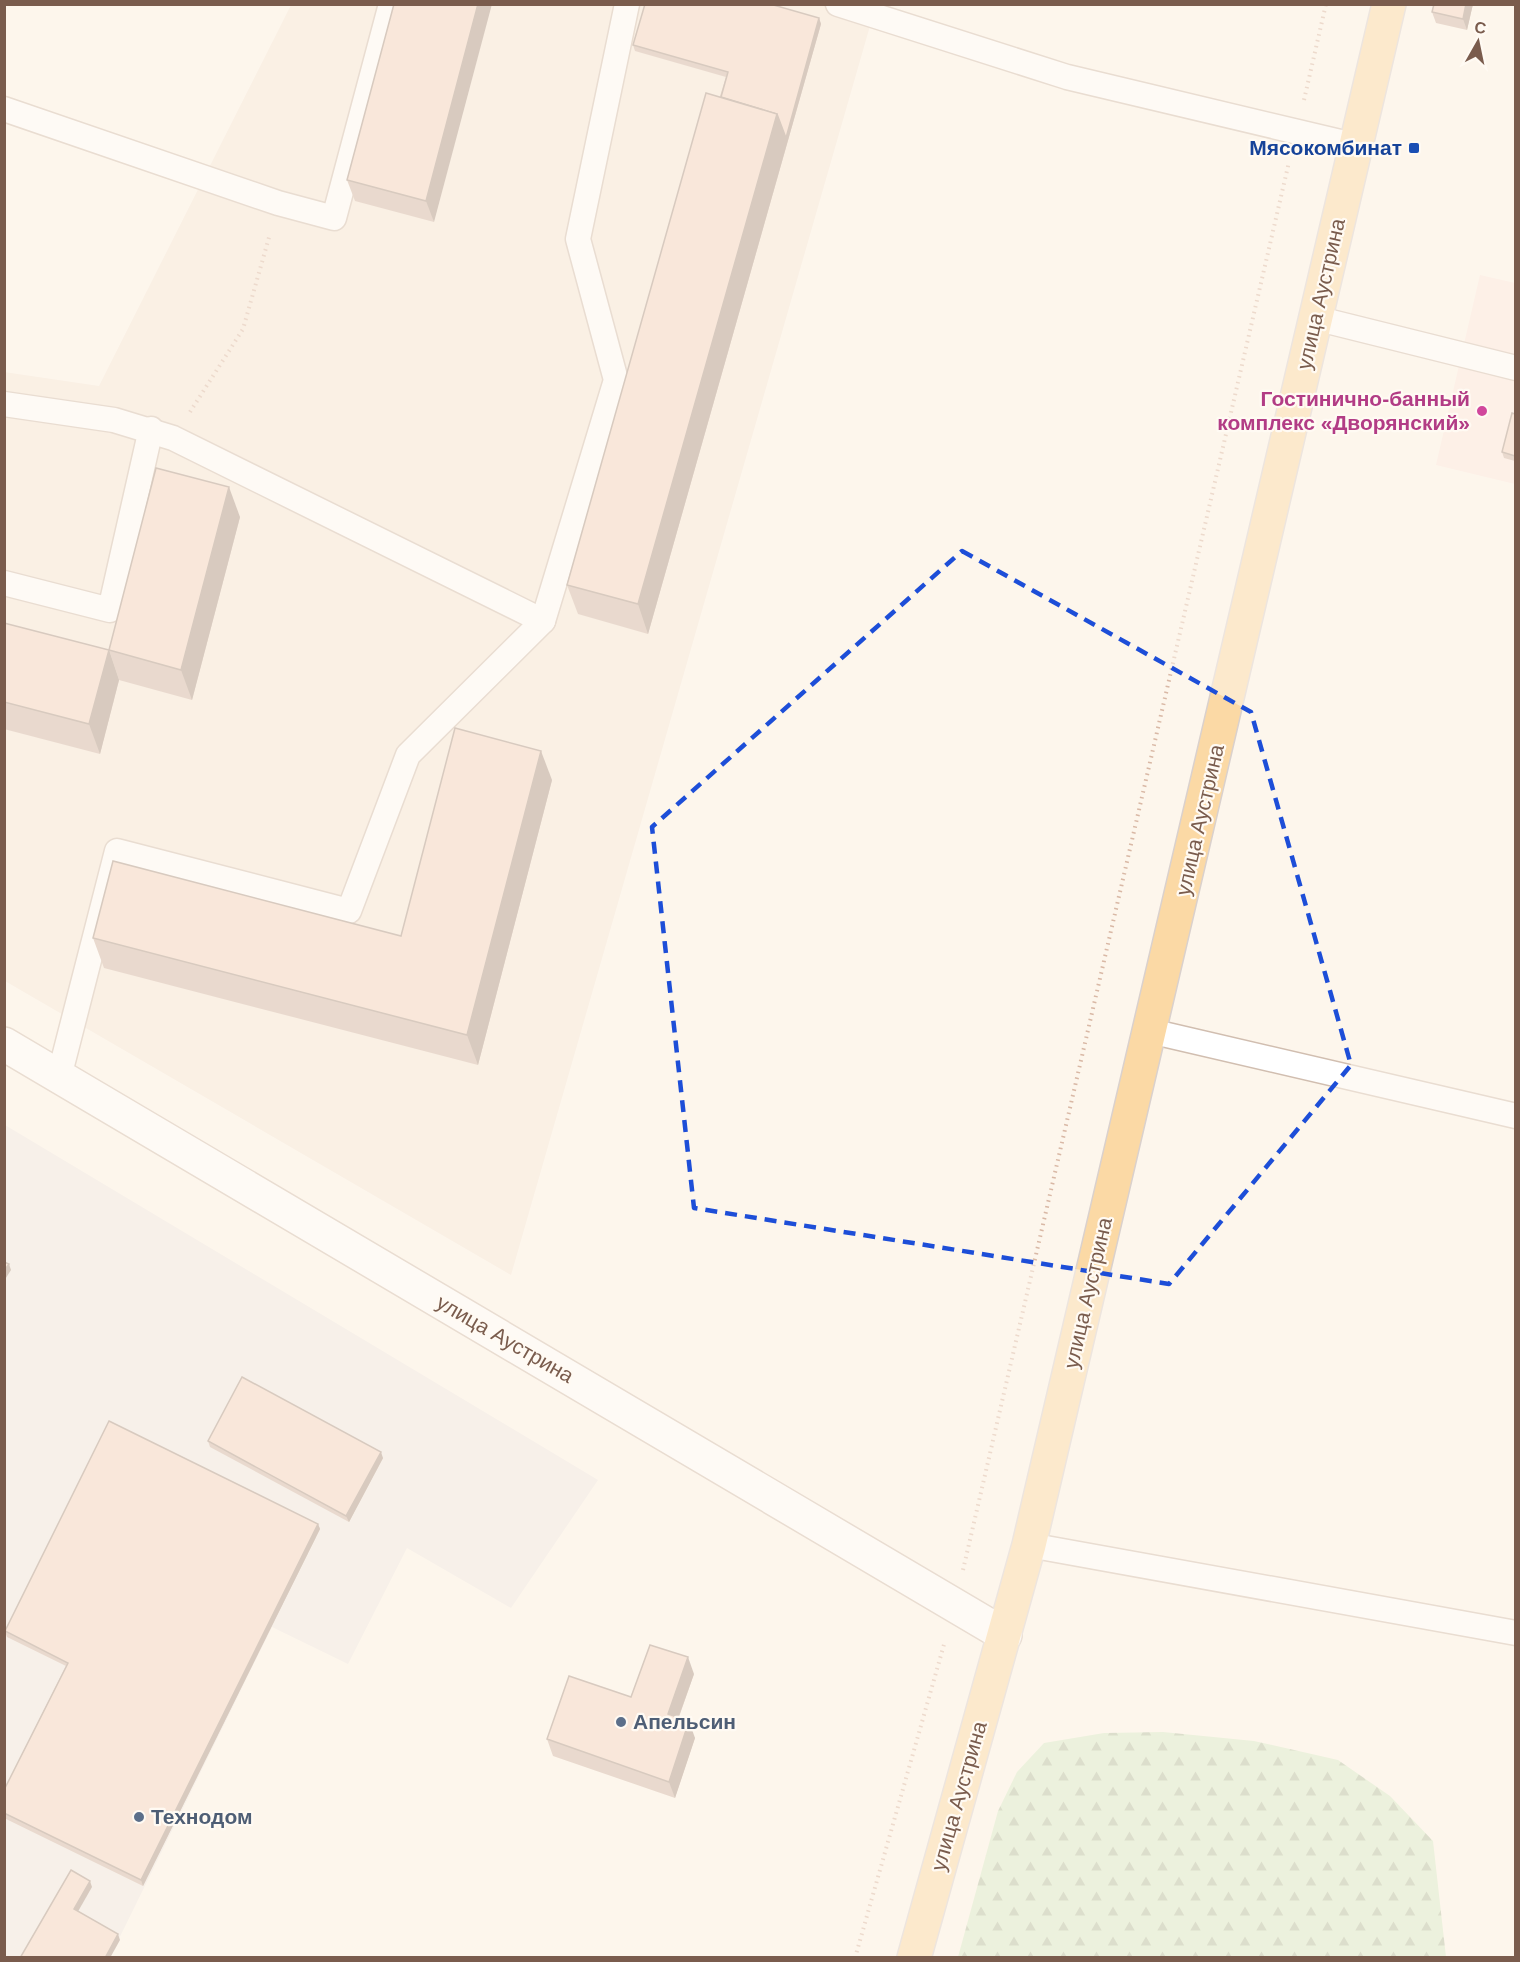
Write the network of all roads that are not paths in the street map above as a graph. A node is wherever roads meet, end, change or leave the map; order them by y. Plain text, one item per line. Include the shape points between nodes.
1 (392, 4) edge
2 (627, 4) edge
3 (838, 4) edge
4 (1389, 4) edge
5 (4, 109) edge
6 (1357, 146) junction
7 (1316, 318) junction
8 (1515, 368) edge
9 (4, 404) edge
10 (162, 434) junction
11 (4, 583) edge
12 (543, 621) junction
13 (1150, 1031) junction
14 (4, 1044) edge
15 (59, 1077) junction
16 (1515, 1116) edge
17 (1029, 1545) junction
18 (1515, 1633) edge
19 (1005, 1635) junction
20 (914, 1958) edge

1 - 5 lane via 334,218 278,203
2 - 12 lane via 578,239 616,381
3 - 6 lane via 1067,78
4 - 6 main road, улица Аустрина
6 - 7 main road, улица Аустрина
7 - 8 lane
7 - 13 main road, улица Аустрина
9 - 10 lane via 114,420
10 - 11 lane via 110,610
10 - 12 lane
12 - 15 lane via 408,755 349,911 117,851
13 - 16 lane
13 - 17 main road, улица Аустрина
14 - 15 street, улица Аустрина
15 - 19 street, улица Аустрина
17 - 18 lane
17 - 19 main road, улица Аустрина
19 - 20 main road, улица Аустрина

